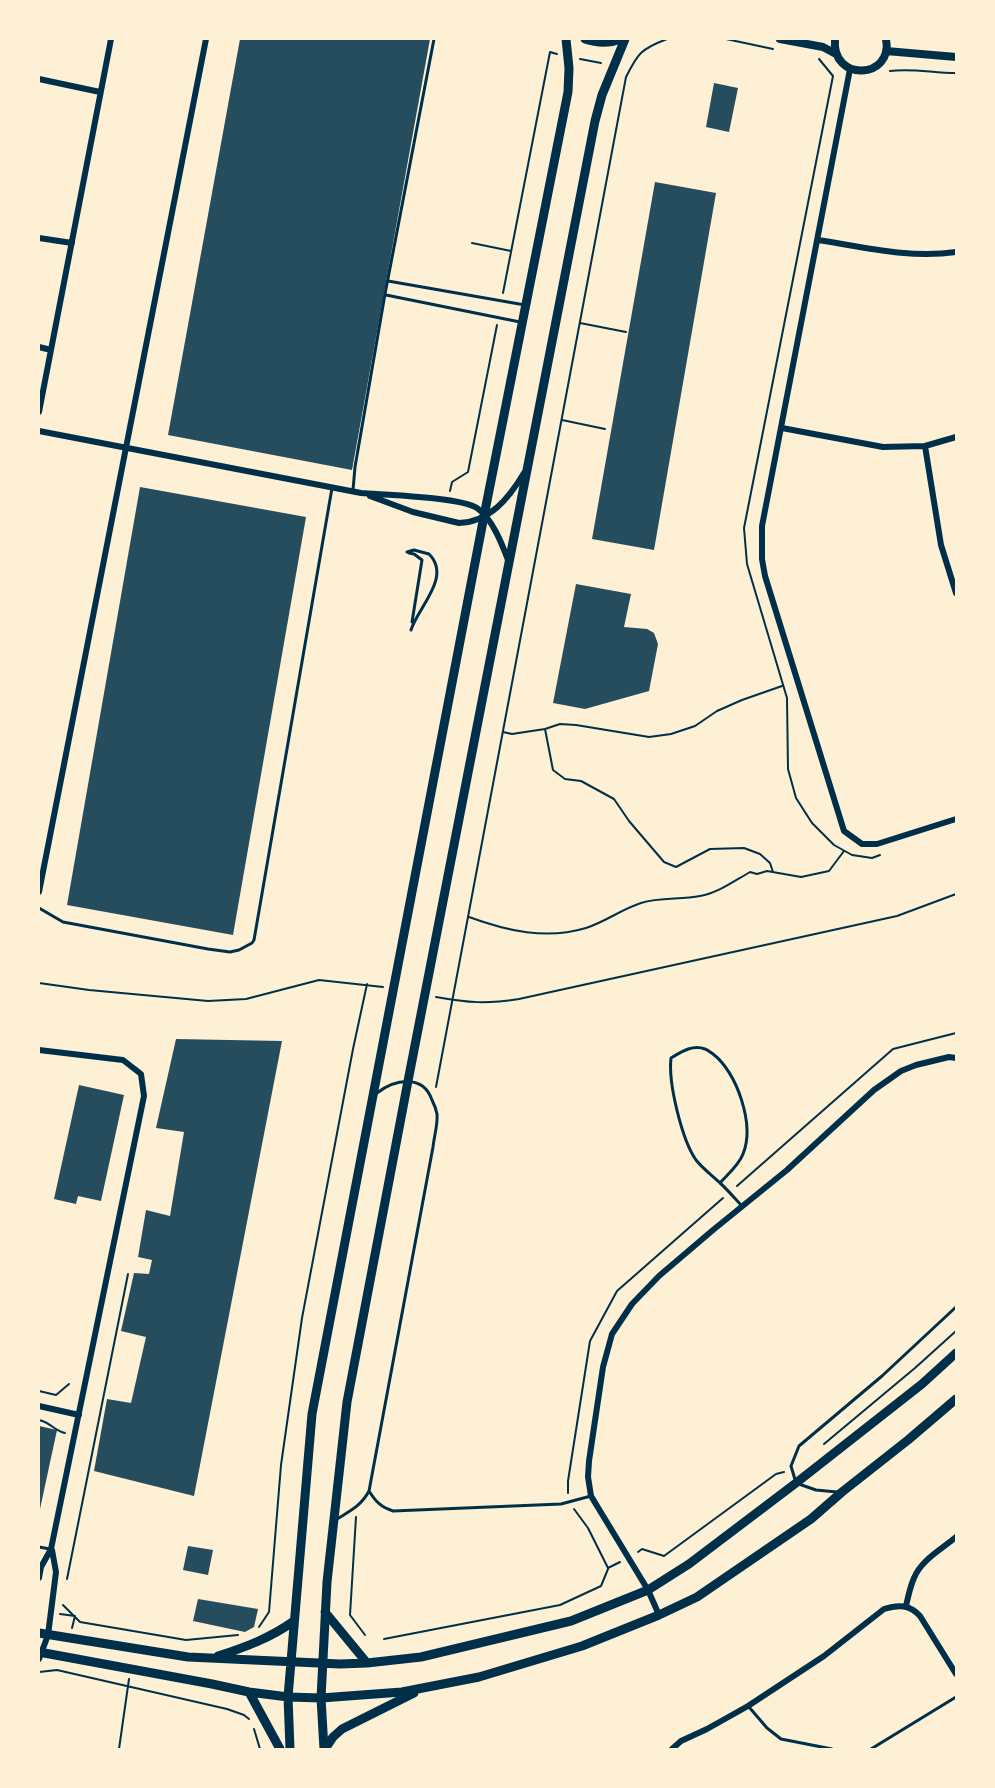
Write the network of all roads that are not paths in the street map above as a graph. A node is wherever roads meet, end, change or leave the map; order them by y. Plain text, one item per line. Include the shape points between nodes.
1 (111, 39) edge
2 (206, 39) edge
3 (434, 39) edge
4 (566, 39) edge
5 (585, 39) edge
6 (620, 39) edge
7 (625, 39) edge
8 (780, 39) edge
9 (835, 39) edge
10 (886, 39) edge
11 (886, 51) junction
12 (836, 54) junction
13 (956, 57) edge
14 (850, 69) junction
15 (39, 79) edge
16 (100, 92) junction
17 (39, 238) edge
18 (818, 240) junction
19 (72, 243) junction
20 (956, 252) edge
21 (388, 281) junction
22 (385, 294) junction
23 (525, 305) junction
24 (522, 322) junction
25 (39, 348) edge
26 (51, 350) junction
27 (39, 412) edge
28 (782, 428) junction
29 (39, 431) edge
30 (956, 437) edge
31 (926, 447) junction
32 (127, 448) junction
33 (527, 468) junction
34 (332, 488) junction
35 (353, 492) junction
36 (361, 493) junction
37 (484, 516) junction
38 (408, 552) joint
39 (509, 561) junction
40 (956, 594) edge
41 (956, 819) edge
42 (39, 892) edge
43 (39, 908) edge
44 (39, 1050) edge
45 (956, 1058) edge
46 (408, 1081) junction
47 (373, 1096) junction
48 (720, 1183) junction
49 (742, 1206) junction
50 (956, 1307) edge
51 (956, 1353) edge
52 (956, 1399) edge
53 (39, 1406) edge
54 (79, 1415) junction
55 (796, 1483) junction
56 (369, 1491) junction
57 (842, 1492) junction
58 (591, 1496) junction
59 (333, 1521) junction
60 (956, 1537) edge
61 (39, 1547) edge
62 (51, 1549) junction
63 (39, 1578) edge
64 (648, 1590) junction
65 (906, 1606) junction
66 (326, 1612) junction
67 (659, 1615) junction
68 (294, 1621) junction
69 (43, 1634) edge
70 (39, 1654) edge
71 (210, 1658) junction
72 (291, 1663) junction
73 (323, 1664) junction
74 (367, 1664) junction
75 (956, 1674) edge
76 (422, 1689) junction
77 (249, 1692) junction
78 (288, 1696) junction
79 (956, 1697) edge
80 (321, 1698) junction
81 (748, 1706) junction
82 (280, 1749) edge
83 (290, 1749) edge
84 (324, 1749) edge
85 (672, 1749) edge
86 (832, 1749) edge
87 (871, 1749) edge

1 - 16 street
2 - 32 street
3 - 21 lane
4 - 23 main road via 568,92
5 - 6 main road via 600,43
7 - 33 main road via 595,121
8 - 12 street via 823,47
9 - 12 street
10 - 11 street
11 - 13 street
11 - 14 street via 873,68
12 - 14 street
14 - 18 street
15 - 16 street
16 - 19 street
17 - 19 street
18 - 20 street via 908,254
18 - 28 street
19 - 26 street
21 - 22 lane
21 - 23 lane
22 - 24 lane
22 - 35 lane
23 - 24 main road
24 - 37 main road
25 - 26 street
26 - 27 street
28 - 31 street via 872,446
28 - 41 street via 762,526 762,559 844,831 862,844 877,844
29 - 32 street
30 - 31 street
31 - 40 street via 941,545
32 - 34 street
32 - 42 street
33 - 37 street via 501,505
33 - 39 main road
34 - 35 street
34 - 43 lane via 252,943 230,952 208,949 63,922
35 - 36 street
36 - 37 street via 467,504
36 - 37 street via 459,523
37 - 39 street
37 - 47 main road
38 - 38 lane via 429,554 437,573 432,593 411,630 422,560
39 - 46 main road
44 - 54 street via 123,1060 141,1074 144,1096
45 - 49 street via 930,1060 901,1071
46 - 47 lane via 384,1088
46 - 56 lane via 419,1083 430,1094 437,1113
46 - 59 main road via 347,1401
47 - 68 main road via 312,1414
48 - 48 lane via 688,1148 673,1092 671,1058 688,1048 705,1049 722,1061 745,1114 747,1137 743,1156
48 - 49 lane
49 - 58 street via 646,1289 612,1334 589,1461
50 - 55 lane via 882,1377 799,1446 791,1466
51 - 55 main road
52 - 57 main road
53 - 54 street
54 - 62 street
55 - 57 lane via 816,1490
55 - 64 main road
56 - 58 lane via 376,1502 393,1511 561,1504
56 - 59 lane via 357,1508
57 - 67 main road via 811,1519 697,1597
58 - 64 street
59 - 66 main road
60 - 65 street via 918,1571
61 - 62 lane
62 - 63 street
62 - 69 street via 56,1572
64 - 67 street
64 - 74 main road via 571,1621 421,1657
65 - 75 street via 920,1616
65 - 81 street via 884,1609 824,1656
66 - 73 main road
66 - 74 main road
67 - 76 main road via 582,1646 479,1677
68 - 71 main road via 252,1645
68 - 72 main road
69 - 70 street
69 - 71 main road
70 - 77 main road
71 - 72 main road
72 - 73 main road
72 - 78 main road
73 - 74 main road
73 - 80 main road
76 - 80 main road
76 - 84 main road via 342,1729
77 - 78 main road
77 - 82 main road
78 - 80 main road
78 - 83 main road
79 - 87 lane
80 - 84 main road
81 - 85 street
81 - 86 lane via 781,1739

